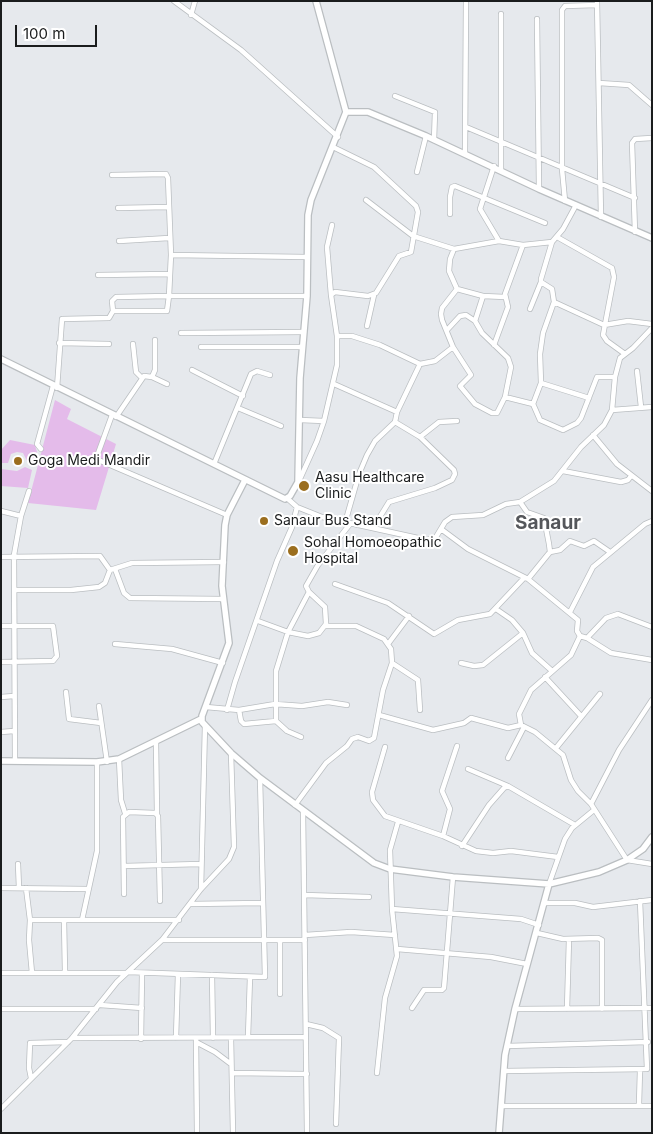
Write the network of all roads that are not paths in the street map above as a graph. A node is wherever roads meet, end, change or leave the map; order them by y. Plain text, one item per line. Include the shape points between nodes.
1 (174, 1) edge
2 (195, 1) edge
3 (316, 1) edge
4 (466, 1) edge
5 (597, 3) edge
6 (191, 14) junction
7 (501, 14) dead end
8 (537, 19) dead end
9 (599, 83) junction
10 (395, 96) dead end
11 (652, 105) edge
12 (346, 112) junction
13 (466, 127) junction
14 (426, 136) junction
15 (338, 137) junction
16 (652, 138) edge
17 (434, 140) junction
18 (501, 140) junction
19 (333, 147) junction
20 (464, 153) junction
21 (539, 156) junction
22 (494, 166) junction
23 (562, 168) junction
24 (502, 170) junction
25 (417, 172) dead end
26 (112, 175) dead end
27 (600, 184) junction
28 (539, 190) junction
29 (483, 198) junction
30 (635, 198) junction
31 (366, 200) dead end
32 (565, 201) junction
33 (576, 205) junction
34 (168, 207) junction
35 (118, 208) dead end
36 (450, 214) dead end
37 (601, 217) junction
38 (545, 223) dead end
39 (332, 225) dead end
40 (635, 232) junction
41 (650, 235) edge
42 (413, 236) junction
43 (169, 238) junction
44 (557, 238) junction
45 (119, 241) dead end
46 (499, 241) junction
47 (552, 242) junction
48 (522, 245) junction
49 (454, 249) junction
50 (171, 255) junction
51 (307, 257) junction
52 (98, 274) dead end
53 (169, 274) junction
54 (541, 282) junction
55 (458, 289) junction
56 (331, 295) junction
57 (374, 295) junction
58 (169, 296) junction
59 (308, 296) junction
60 (484, 296) junction
61 (505, 297) junction
62 (554, 302) junction
63 (530, 309) dead end
64 (113, 311) junction
65 (474, 321) junction
66 (604, 325) junction
67 (366, 326) dead end
68 (652, 326) edge
69 (447, 330) junction
70 (304, 332) junction
71 (181, 333) dead end
72 (645, 334) junction
73 (652, 334) edge
74 (337, 336) junction
75 (155, 340) dead end
76 (59, 343) junction
77 (109, 344) dead end
78 (133, 344) dead end
79 (494, 345) junction
80 (200, 347) dead end
81 (302, 347) junction
82 (453, 348) junction
83 (625, 354) junction
84 (1, 359) edge
85 (420, 364) junction
86 (192, 370) dead end
87 (637, 371) dead end
88 (270, 375) dead end
89 (152, 377) junction
90 (615, 377) junction
91 (142, 378) junction
92 (541, 383) junction
93 (167, 384) dead end
94 (334, 384) junction
95 (55, 387) junction
96 (243, 396) junction
97 (505, 397) junction
98 (589, 398) junction
99 (532, 404) junction
100 (641, 407) junction
101 (652, 407) edge
102 (238, 408) junction
103 (612, 410) junction
104 (397, 412) junction
105 (114, 416) junction
106 (300, 420) junction
107 (324, 421) junction
108 (457, 421) dead end
109 (395, 422) junction
110 (281, 426) dead end
111 (593, 435) junction
112 (420, 437) junction
113 (40, 449) dead end
114 (214, 464) junction
115 (563, 471) junction
116 (631, 476) junction
117 (245, 480) junction
118 (298, 482) junction
119 (29, 491) dead end
120 (652, 491) edge
121 (288, 499) junction
122 (520, 502) junction
123 (297, 507) junction
124 (1, 511) edge
125 (227, 515) junction
126 (21, 516) junction
127 (652, 522) edge
128 (347, 524) junction
129 (373, 528) junction
130 (441, 529) junction
131 (550, 552) junction
132 (610, 552) junction
133 (14, 556) junction
134 (1, 557) edge
135 (224, 562) junction
136 (112, 569) junction
137 (526, 579) junction
138 (335, 584) dead end
139 (15, 590) junction
140 (308, 592) junction
141 (223, 599) junction
142 (496, 608) junction
143 (570, 612) junction
144 (409, 616) junction
145 (258, 621) junction
146 (15, 625) junction
147 (1, 626) edge
148 (325, 626) junction
149 (652, 627) edge
150 (288, 632) junction
151 (523, 633) junction
152 (580, 636) junction
153 (586, 638) junction
154 (115, 644) dead end
155 (388, 644) junction
156 (652, 660) edge
157 (1, 662) edge
158 (15, 662) junction
159 (223, 663) junction
160 (392, 663) junction
161 (461, 663) dead end
162 (550, 670) junction
163 (545, 677) junction
164 (66, 692) dead end
165 (600, 694) dead end
166 (1, 696) edge
167 (14, 696) junction
168 (652, 700) edge
169 (275, 704) junction
170 (347, 705) dead end
171 (99, 706) dead end
172 (206, 707) junction
173 (227, 710) junction
174 (239, 710) junction
175 (420, 710) dead end
176 (379, 715) junction
177 (581, 716) junction
178 (201, 719) junction
179 (276, 721) junction
180 (101, 723) junction
181 (205, 725) junction
182 (523, 726) junction
183 (14, 731) junction
184 (1, 732) edge
185 (301, 737) dead end
186 (156, 742) junction
187 (457, 746) dead end
188 (385, 747) dead end
189 (556, 748) junction
190 (231, 753) junction
191 (508, 758) dead end
192 (120, 759) junction
193 (15, 760) junction
194 (1, 761) edge
195 (97, 762) junction
196 (107, 762) junction
197 (468, 769) dead end
198 (260, 778) junction
199 (508, 786) junction
200 (591, 804) junction
201 (295, 805) junction
202 (303, 810) junction
203 (594, 810) junction
204 (125, 814) junction
205 (157, 814) junction
206 (398, 822) junction
207 (575, 825) junction
208 (443, 836) junction
209 (652, 837) edge
210 (462, 846) junction
211 (558, 858) junction
212 (627, 860) junction
213 (18, 864) dead end
214 (159, 864) junction
215 (200, 864) junction
216 (652, 864) edge
217 (124, 866) junction
218 (390, 869) junction
219 (453, 877) junction
220 (549, 884) junction
221 (1, 888) edge
222 (19, 888) junction
223 (26, 888) junction
224 (87, 889) junction
225 (201, 889) junction
226 (124, 894) dead end
227 (304, 895) junction
228 (369, 896) dead end
229 (652, 900) edge
230 (160, 901) dead end
231 (640, 901) junction
232 (263, 903) junction
233 (544, 903) junction
234 (190, 904) junction
235 (392, 909) junction
236 (452, 913) junction
237 (30, 920) junction
238 (64, 920) junction
239 (82, 920) junction
240 (179, 920) junction
241 (539, 925) junction
242 (536, 933) junction
243 (395, 935) junction
244 (305, 938) junction
245 (568, 939) junction
246 (162, 940) junction
247 (280, 940) junction
248 (264, 941) junction
249 (397, 949) junction
250 (446, 954) junction
251 (527, 964) junction
252 (65, 972) junction
253 (127, 972) junction
254 (142, 972) junction
255 (1, 973) edge
256 (32, 973) junction
257 (178, 974) junction
258 (212, 975) junction
259 (250, 977) junction
260 (280, 994) dead end
261 (100, 1004) junction
262 (142, 1008) junction
263 (412, 1008) dead end
264 (644, 1008) junction
265 (652, 1008) edge
266 (1, 1009) edge
267 (96, 1009) junction
268 (515, 1009) junction
269 (568, 1009) junction
270 (602, 1009) junction
271 (306, 1024) junction
272 (248, 1037) junction
273 (305, 1037) junction
274 (141, 1038) junction
275 (176, 1038) junction
276 (213, 1038) junction
277 (232, 1038) junction
278 (70, 1040) junction
279 (196, 1041) junction
280 (648, 1042) junction
281 (508, 1046) junction
282 (231, 1064) junction
283 (640, 1070) junction
284 (504, 1071) junction
285 (232, 1073) junction
286 (377, 1073) dead end
287 (307, 1074) junction
288 (31, 1078) junction
289 (639, 1104) junction
290 (501, 1106) junction
291 (652, 1106) edge
292 (1, 1109) edge
293 (336, 1124) dead end
294 (197, 1133) edge
295 (233, 1133) edge
296 (307, 1133) edge
297 (499, 1133) edge

1 - 6 street
2 - 6 street
3 - 12 street
4 - 13 street
5 - 9 street
5 - 23 street via 565,6 562,10
6 - 15 street via 241,50
7 - 18 street
8 - 21 street
9 - 11 street via 629,85
9 - 27 street
10 - 17 street via 435,112
12 - 14 street via 368,112
12 - 15 street
13 - 18 street
13 - 20 street
14 - 17 street
14 - 25 street
15 - 19 street
16 - 30 street via 632,140
17 - 20 street
18 - 21 street
18 - 24 street
19 - 42 street via 374,167 416,206 418,212
19 - 51 street via 311,200
20 - 22 street
21 - 23 street
21 - 28 street
22 - 24 street
22 - 29 street
23 - 27 street
23 - 32 street
24 - 28 street
26 - 34 street via 166,174
27 - 30 street
27 - 37 street
28 - 32 street
29 - 36 street via 453,186
29 - 38 street
29 - 46 street via 481,214
30 - 40 street
31 - 42 street
32 - 33 street
33 - 37 street
33 - 44 street
34 - 35 street
34 - 43 street
37 - 40 street
39 - 56 street via 327,247
40 - 41 street
42 - 49 street
42 - 57 street via 411,252 399,256
43 - 45 street
43 - 50 street
44 - 47 street
44 - 66 street via 612,268 614,277
46 - 48 street
46 - 49 street
47 - 48 street
47 - 54 street
48 - 61 street
49 - 55 street via 449,271
50 - 51 street
50 - 53 street
51 - 59 street
52 - 53 street
53 - 58 street
54 - 62 street via 552,288
54 - 63 street
55 - 60 street
55 - 69 street via 442,308 442,320
56 - 57 street via 334,292
56 - 74 street
57 - 67 street
58 - 59 street
58 - 64 street via 116,298 112,301
58 - 64 street via 168,308 164,312
59 - 70 street
60 - 61 street
60 - 65 street
61 - 79 street via 508,307
62 - 66 street
62 - 92 street via 543,333
64 - 76 street via 109,318 62,320
65 - 69 street via 463,315
65 - 79 street
66 - 68 street via 628,321
66 - 83 street via 604,338
68 - 72 street
69 - 82 street
70 - 71 street
70 - 81 street
72 - 73 street
72 - 83 street
74 - 85 street via 352,336 380,345
74 - 94 street
75 - 89 street
76 - 77 street
76 - 95 street
78 - 91 street via 136,372
79 - 97 street via 510,362
80 - 81 street
81 - 106 street
82 - 85 street via 435,361
82 - 97 street via 472,375 460,386 472,402 494,414 499,411
83 - 90 street via 620,358
84 - 95 street
85 - 104 street
86 - 96 street
87 - 100 street
88 - 96 street via 253,371
89 - 91 street
89 - 93 street
90 - 98 street via 597,377
90 - 103 street
91 - 105 street
92 - 98 street
92 - 99 street
94 - 104 street
94 - 107 street
95 - 105 street
95 - 113 street via 37,444
96 - 102 street
97 - 99 street
98 - 99 street via 577,424 563,430 540,420
100 - 101 street
100 - 103 street
102 - 110 street
102 - 114 street
103 - 111 street via 604,425
104 - 109 street
105 - 114 street
105 - 125 street via 96,459
106 - 107 street
106 - 118 street
107 - 118 street
108 - 112 street via 439,422
109 - 112 street
109 - 128 street via 375,441 367,455
111 - 115 street
111 - 116 street
112 - 129 street via 454,470 455,476 435,488 389,502
114 - 117 street
115 - 116 street via 621,482
115 - 122 street via 545,488
116 - 120 street
117 - 121 street
117 - 125 street
118 - 121 street
119 - 126 street
121 - 123 street
122 - 130 street via 506,504 483,515 452,517
122 - 131 street via 528,512 544,518
123 - 128 street
123 - 145 street
124 - 126 street
125 - 135 street
126 - 133 street via 14,541
127 - 132 street
128 - 129 street
128 - 140 street via 312,574 306,586
129 - 130 street via 427,540
130 - 137 street via 468,549
131 - 132 street via 560,550 570,541 584,546 594,541
131 - 137 street
132 - 143 street via 593,567
133 - 134 street
133 - 136 street via 100,556
133 - 139 street
135 - 136 street via 132,564
135 - 141 street
136 - 139 street via 105,583 99,587
136 - 141 street via 130,598
137 - 142 street
137 - 143 street
138 - 144 street via 388,603
139 - 146 street
140 - 148 street via 325,607
140 - 150 street
141 - 159 street via 229,635
142 - 144 street via 485,616 458,620 434,634
142 - 151 street
143 - 152 street via 578,620
144 - 155 street
145 - 150 street
145 - 173 street
146 - 147 street
146 - 158 street
146 - 158 street via 53,626 57,656 53,661
148 - 150 street via 315,635
148 - 155 street via 363,628
149 - 153 street via 618,614 606,618
150 - 169 street via 276,671
151 - 161 street via 484,665
151 - 162 street via 532,653
152 - 153 street
152 - 162 street via 571,655
153 - 156 street via 611,654
154 - 159 street via 172,649
155 - 160 street
157 - 158 street
158 - 167 street
159 - 172 street
160 - 175 street via 418,680
160 - 176 street
162 - 163 street
163 - 177 street
163 - 182 street via 531,690 521,708 518,719
164 - 180 street via 69,719
165 - 177 street
166 - 167 street
167 - 183 street
168 - 200 street via 619,750
169 - 170 street via 302,706 328,702
169 - 174 street
169 - 179 street
171 - 180 street
172 - 173 street
172 - 178 street
173 - 174 street
174 - 179 street via 244,724
176 - 182 street via 433,730 464,723 470,718 508,728
176 - 201 street via 374,738 352,739 326,763
177 - 189 street
178 - 181 street
178 - 186 street
179 - 185 street
180 - 196 street
181 - 190 street
181 - 215 street
182 - 189 street
182 - 191 street
183 - 184 street
183 - 193 street
186 - 192 street
186 - 205 street
187 - 208 street via 442,791 450,809
188 - 206 street via 372,796 385,816
189 - 200 street via 563,755 578,791
190 - 198 street
190 - 225 street via 234,847 229,859
192 - 196 street
192 - 204 street via 121,800
193 - 194 street
193 - 195 street
195 - 196 street
195 - 224 street via 97,845
197 - 199 street
198 - 201 street
198 - 232 street
199 - 207 street
199 - 210 street via 489,805
200 - 203 street
201 - 202 street
202 - 218 street via 374,863
202 - 227 street
203 - 207 street
203 - 212 street
204 - 205 street
204 - 217 street
205 - 214 street
206 - 208 street
206 - 218 street via 390,850
207 - 211 street
208 - 210 street
209 - 212 street via 643,849
210 - 211 street via 483,852 511,851
211 - 220 street
212 - 216 street
212 - 220 street via 600,872
213 - 222 street
214 - 215 street
214 - 217 street
214 - 230 street
215 - 225 street
217 - 226 street
218 - 219 street
218 - 235 street
219 - 220 street
219 - 236 street
220 - 233 street
221 - 222 street
222 - 223 street
223 - 224 street
223 - 237 street
224 - 239 street
225 - 234 street
227 - 228 street
227 - 244 street
229 - 231 street
231 - 233 street via 593,907 575,903
231 - 264 street
232 - 234 street
232 - 248 street
233 - 241 street
234 - 240 street
235 - 236 street
235 - 243 street
236 - 241 street via 521,919
236 - 250 street
237 - 238 street
237 - 256 street
238 - 239 street
238 - 252 street
239 - 240 street
240 - 246 street
241 - 242 street
242 - 245 street
242 - 251 street
243 - 244 street via 357,932
243 - 249 street
244 - 247 street
244 - 271 street
245 - 269 street
245 - 270 street via 602,940
246 - 248 street
246 - 253 street
247 - 248 street
247 - 260 street
248 - 259 street via 266,973 262,978
249 - 250 street
249 - 286 street via 385,998
250 - 251 street via 491,957
250 - 263 street via 444,990 424,990
251 - 268 street
252 - 253 street
252 - 256 street
253 - 254 street
253 - 261 street
254 - 257 street
254 - 262 street
255 - 256 street
257 - 258 street
257 - 275 street
258 - 259 street
258 - 276 street
259 - 272 street
261 - 262 street
261 - 267 street
262 - 274 street
264 - 265 street
264 - 270 street
264 - 280 street
266 - 267 street
267 - 278 street
268 - 269 street
268 - 281 street
269 - 270 street
271 - 273 street
271 - 293 street via 323,1028 340,1041
272 - 273 street
272 - 277 street
273 - 287 street
274 - 275 street
274 - 278 street
275 - 279 street
276 - 277 street
276 - 279 street
277 - 282 street
278 - 288 street
278 - 288 street via 30,1043 28,1068
279 - 282 street
279 - 294 street
280 - 281 street
280 - 283 street via 649,1066
281 - 284 street
282 - 285 street
283 - 284 street
283 - 289 street
284 - 290 street
285 - 287 street
285 - 295 street
287 - 296 street
288 - 292 street
289 - 290 street
289 - 291 street
290 - 297 street

